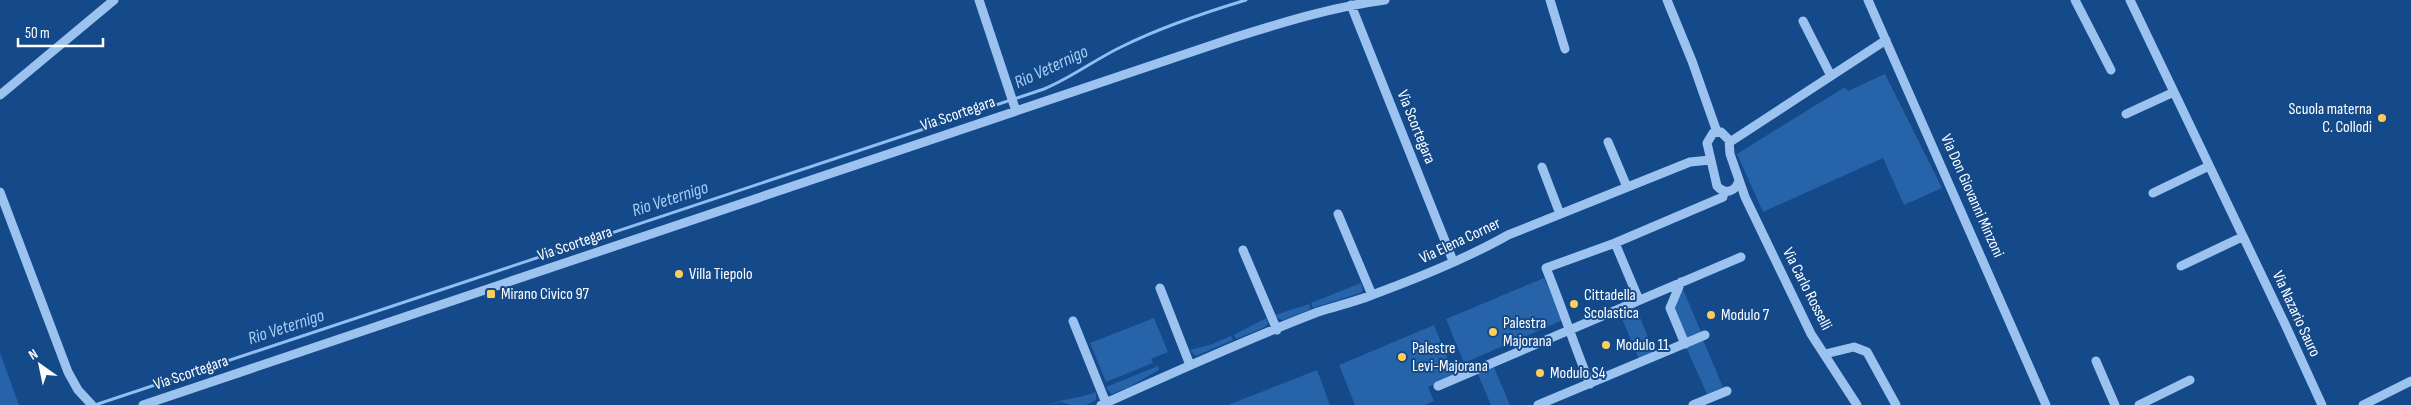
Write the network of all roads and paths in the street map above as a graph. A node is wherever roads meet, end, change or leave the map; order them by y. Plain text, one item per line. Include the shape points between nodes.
1 (114, 0) edge
2 (978, 0) edge
3 (1385, 0) edge
4 (1550, 0) edge
5 (1666, 0) edge
6 (1868, 0) edge
7 (2076, 0) edge
8 (2130, 0) edge
9 (1351, 4) junction
10 (1803, 21) dead end
11 (1886, 40) junction
12 (1565, 49) dead end
13 (2111, 70) dead end
14 (1831, 76) junction
15 (2174, 92) junction
16 (0, 95) edge
17 (1016, 111) junction
18 (2126, 114) dead end
19 (1717, 132) junction
20 (1608, 142) dead end
21 (1730, 142) junction
22 (1707, 147) junction
23 (1710, 160) junction
24 (1690, 162) junction
25 (2209, 166) junction
26 (1542, 168) dead end
27 (1739, 180) junction
28 (1627, 187) junction
29 (1726, 191) junction
30 (0, 192) edge
31 (2153, 193) dead end
32 (1745, 197) junction
33 (1338, 214) dead end
34 (1560, 214) junction
35 (2242, 237) junction
36 (1615, 243) junction
37 (1243, 250) dead end
38 (1741, 257) dead end
39 (1453, 261) junction
40 (2181, 266) dead end
41 (1681, 282) junction
42 (1160, 288) dead end
43 (1372, 295) junction
44 (1639, 300) junction
45 (1073, 321) dead end
46 (1277, 330) junction
47 (1568, 330) junction
48 (1705, 335) dead end
49 (1685, 344) junction
50 (1825, 354) junction
51 (2096, 361) dead end
52 (1190, 365) junction
53 (2190, 380) dead end
54 (2411, 381) edge
55 (1590, 384) junction
56 (1438, 386) dead end
57 (1727, 391) dead end
58 (89, 402) edge
59 (1104, 404) edge
60 (142, 405) edge
61 (1538, 405) edge
62 (1694, 405) edge
63 (1857, 405) edge
64 (1896, 405) edge
65 (2046, 405) edge
66 (2115, 405) edge
67 (2139, 405) edge
68 (2322, 405) edge
69 (2364, 405) edge

1 - 16 street
2 - 17 street, Via Scortegara
3 - 9 street, Via Scortegara
4 - 12 street
5 - 19 street
6 - 11 street, Via Don Giovanni Minzoni
7 - 13 street
8 - 15 street, Via Nazario Sauro
9 - 17 street, Via Scortegara via 1302,16
9 - 39 street, Via Scortegara
10 - 14 street
11 - 14 street
11 - 65 street, Via Don Giovanni Minzoni
14 - 21 street
15 - 18 street
15 - 25 street, Via Nazario Sauro
17 - 60 street, Via Scortegara
19 - 21 street via 1725,134
19 - 22 street via 1710,135
20 - 28 street
21 - 27 street, Via Carlo Rosselli via 1730,154
22 - 23 street
22 - 24 street, Via Elena Corner
23 - 24 street, Via Elena Corner
23 - 29 street via 1715,182
24 - 28 street, Via Elena Corner
25 - 31 street
25 - 35 street, Via Nazario Sauro
26 - 34 street
27 - 29 street via 1736,188
27 - 32 street, Via Carlo Rosselli
28 - 34 street, Via Elena Corner
29 - 32 street
29 - 36 street via 1723,197
30 - 58 street via 68,372
32 - 50 street, Via Carlo Rosselli via 1811,334
33 - 43 street
34 - 39 street, Via Elena Corner
35 - 40 street
35 - 68 street, Via Nazario Sauro
36 - 44 street
36 - 47 street via 1546,268
37 - 46 street
38 - 41 street
39 - 43 street, Via Elena Corner
41 - 44 street
41 - 49 street via 1670,308
42 - 52 street
43 - 46 street, Via Elena Corner via 1320,311
44 - 47 street
45 - 59 street, Via Elena Corner
46 - 52 street, Via Elena Corner
47 - 55 street
47 - 56 street
48 - 49 street
49 - 55 street
50 - 63 street
50 - 64 street, Via Carlo Rosselli via 1854,347 1867,352
51 - 66 street
52 - 59 street, Via Elena Corner
53 - 67 street
54 - 69 street
55 - 61 street
57 - 62 street

